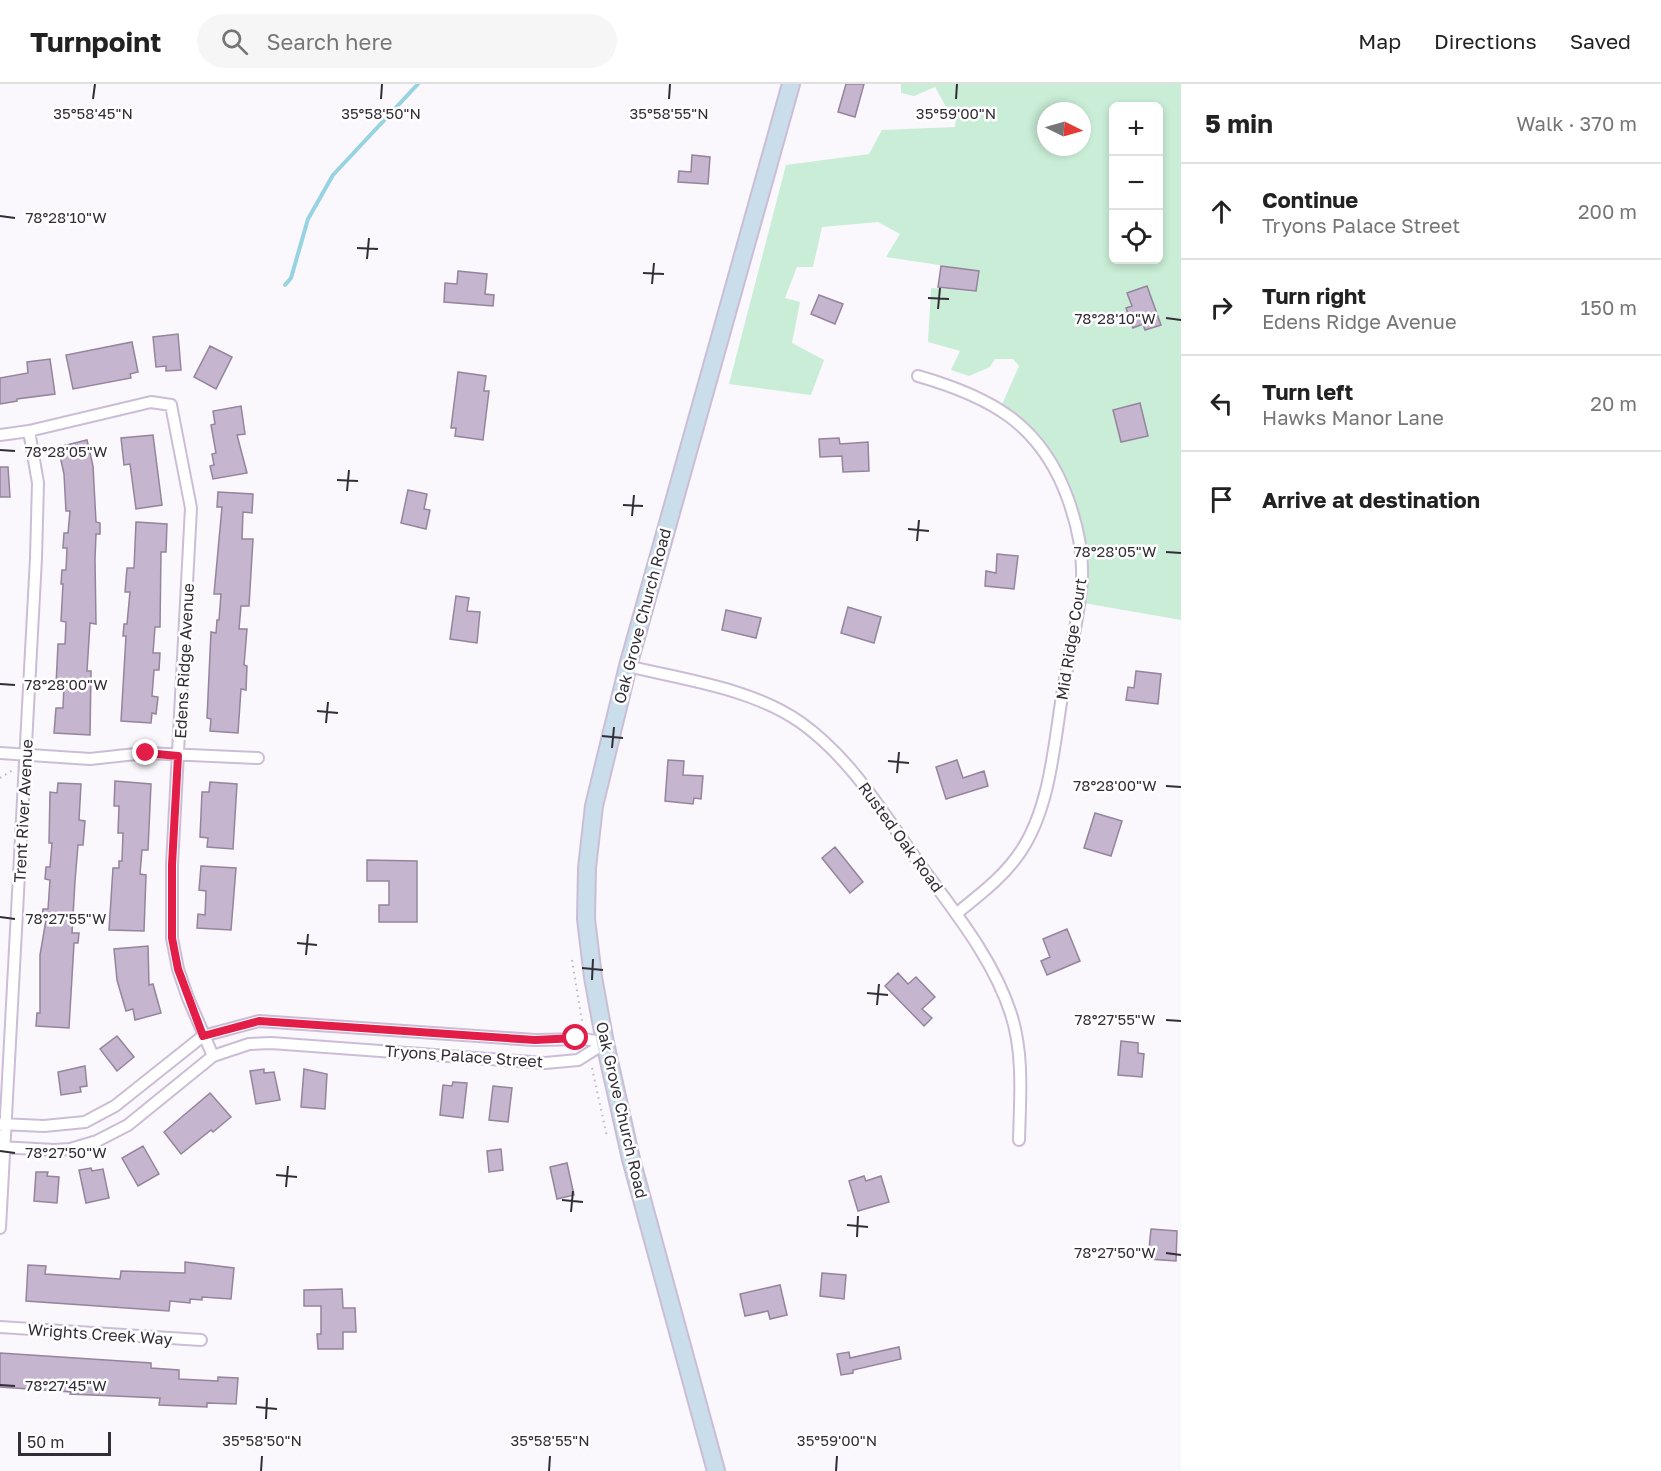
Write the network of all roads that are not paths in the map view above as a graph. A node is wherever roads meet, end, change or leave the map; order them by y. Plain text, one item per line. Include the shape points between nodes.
1 (791, 84) edge
2 (918, 376) dead end
3 (29, 431) junction
4 (0, 435) edge
5 (628, 666) junction
6 (0, 753) edge
7 (26, 754) junction
8 (178, 756) junction
9 (258, 758) dead end
10 (956, 914) junction
11 (415, 1031) junction
12 (203, 1036) junction
13 (605, 1043) junction
14 (414, 1053) junction
15 (213, 1056) junction
16 (3, 1124) edge
17 (1019, 1140) dead end
18 (3, 1147) edge
19 (0, 1228) edge
20 (0, 1327) edge
21 (201, 1340) dead end
22 (716, 1471) edge

1 - 5 main road, Oak Grove Church Road
2 - 10 street, Mid Ridge Court via 959,387 986,400 1035,439 1061,480 1080,544 1082,579 1048,775 1037,816 1021,851 991,886
3 - 4 street
3 - 7 street, Trent River Avenue via 38,483
3 - 8 street, Edens Ridge Avenue via 151,402 171,405 191,508
5 - 10 street, Rusted Oak Road via 755,699 798,721 830,746 855,773
5 - 13 main road, Oak Grove Church Road via 594,806 587,868 586,919
6 - 7 street
7 - 8 street via 90,759 146,753
7 - 16 street, Trent River Avenue
8 - 9 street
8 - 12 street, Edens Ridge Avenue via 172,938 178,969
10 - 17 street, Rusted Oak Road via 994,973 1012,1017 1018,1047
11 - 12 street, Tryons Palace Street via 259,1021
11 - 13 street, Tryons Palace Street
11 - 14 street
12 - 15 street, Edens Ridge Avenue
12 - 16 street, Tryons Palace Street via 115,1106 85,1122
13 - 14 street, Tryons Palace Street via 578,1060 545,1063
13 - 22 main road, Oak Grove Church Road via 631,1160
14 - 15 street, Tryons Palace Street via 271,1043 249,1044
15 - 18 street, Tryons Palace Street via 128,1125 97,1141 62,1150
16 - 18 street, Trent River Avenue
18 - 19 street, Trent River Avenue
20 - 21 street, Wrights Creek Way

